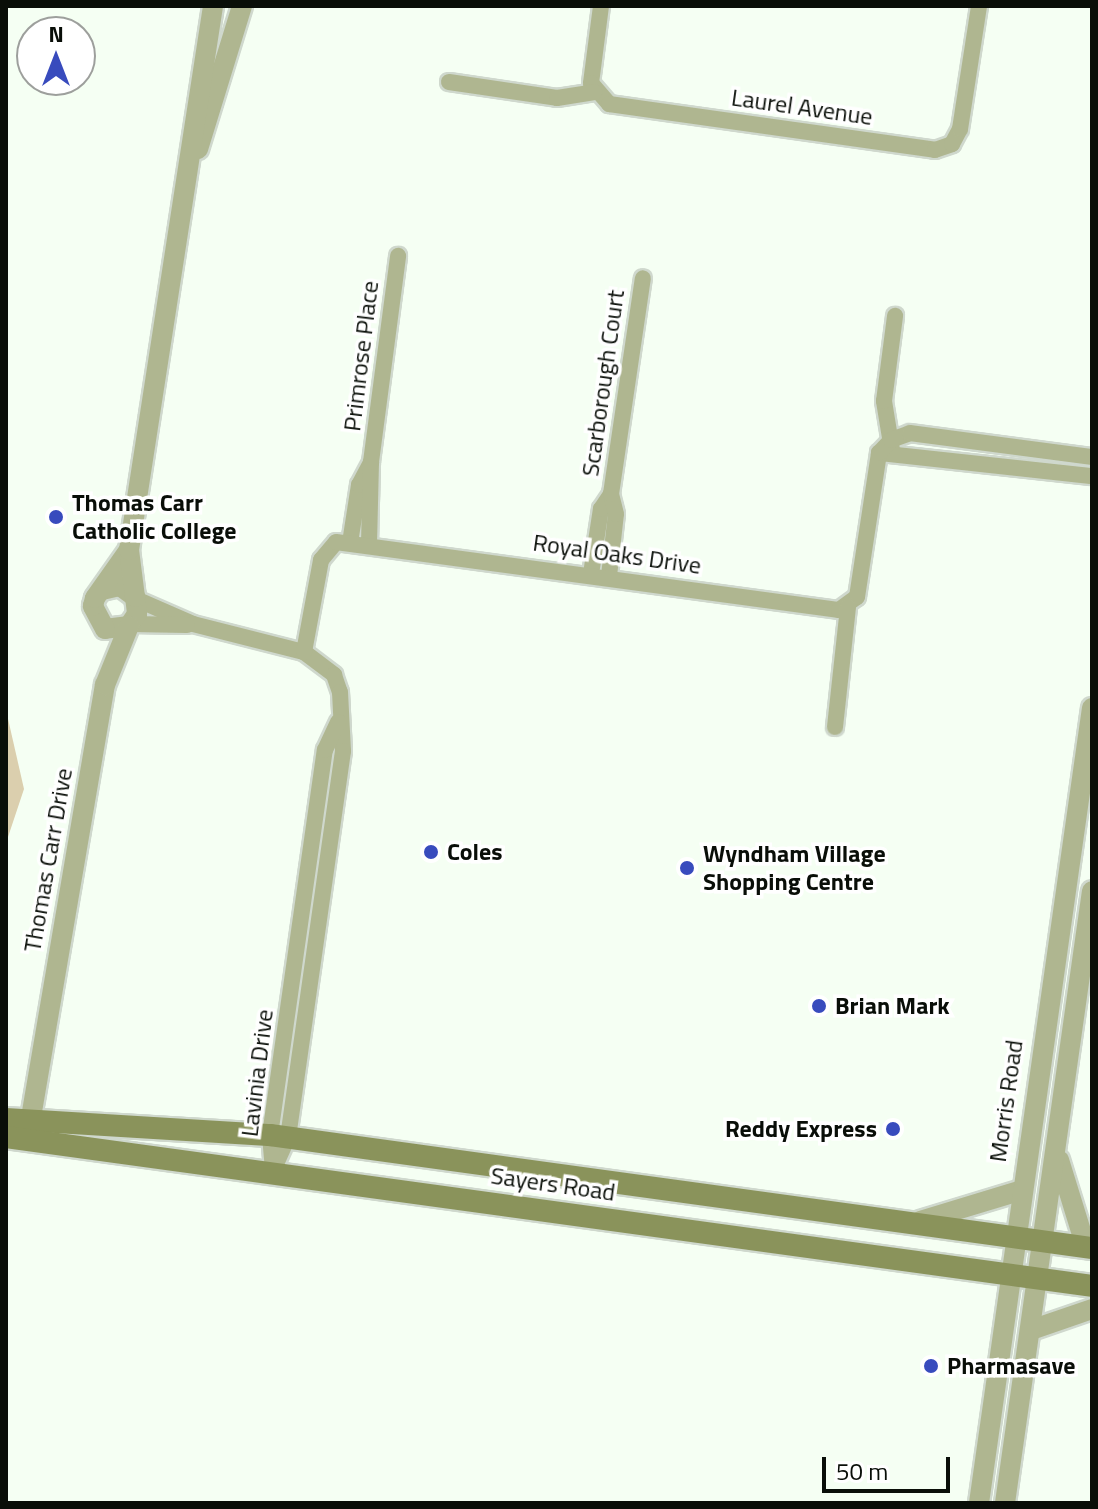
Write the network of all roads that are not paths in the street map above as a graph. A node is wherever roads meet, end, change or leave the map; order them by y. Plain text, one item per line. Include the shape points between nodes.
1 (213, 6) edge
2 (242, 6) edge
3 (601, 6) edge
4 (979, 6) edge
5 (449, 82) dead end
6 (595, 92) junction
7 (195, 156) junction
8 (398, 256) dead end
9 (643, 278) dead end
10 (895, 316) dead end
11 (887, 448) junction
12 (1092, 457) edge
13 (371, 462) junction
14 (1092, 476) edge
15 (611, 494) junction
16 (350, 543) junction
17 (369, 544) junction
18 (129, 550) junction
19 (591, 574) junction
20 (609, 576) junction
21 (102, 590) junction
22 (135, 598) junction
23 (848, 607) junction
24 (98, 624) junction
25 (193, 624) junction
26 (130, 625) junction
27 (304, 652) junction
28 (105, 685) junction
29 (1092, 708) edge
30 (835, 727) dead end
31 (1092, 891) edge
32 (1057, 932) junction
33 (1089, 935) edge
34 (6, 1119) edge
35 (21, 1133) edge
36 (279, 1136) junction
37 (1057, 1153) junction
38 (273, 1171) junction
39 (1019, 1191) junction
40 (904, 1223) junction
41 (1014, 1238) junction
42 (1044, 1242) junction
43 (1089, 1248) edge
44 (1009, 1273) junction
45 (1039, 1277) junction
46 (1092, 1286) edge
47 (1092, 1309) edge
48 (1031, 1330) junction
49 (979, 1503) edge
50 (1005, 1503) edge

1 - 7 street via 194,102
2 - 7 street
3 - 6 street
4 - 6 street, Laurel Avenue via 960,129 943,148 609,104
5 - 6 street via 557,98
7 - 18 street
8 - 13 street, Primrose Place
9 - 15 street, Scarborough Court
10 - 11 street via 884,401
11 - 12 street via 920,434
11 - 14 street
11 - 23 street via 859,593
13 - 16 street, Primrose Place
13 - 17 street, Primrose Place
15 - 19 street, Scarborough Court via 601,509
15 - 20 street, Scarborough Court
16 - 17 street, Royal Oaks Drive
16 - 27 street via 323,553
17 - 19 street, Royal Oaks Drive
18 - 21 street
18 - 22 street
19 - 20 street, Royal Oaks Drive
20 - 23 street, Royal Oaks Drive
21 - 22 street via 120,586
21 - 24 street via 93,606
22 - 25 street, Lavinia Drive
22 - 26 street
23 - 30 street
24 - 26 street via 113,631
24 - 28 street, Thomas Carr Drive
25 - 26 street, Lavinia Drive
25 - 27 street, Lavinia Drive
26 - 28 street, Thomas Carr Drive
27 - 36 street, Lavinia Drive via 334,675 338,722 325,750
28 - 35 street, Thomas Carr Drive
29 - 32 street, Morris Road
31 - 33 street
32 - 33 street
32 - 39 street, Morris Road
33 - 37 street
34 - 35 main road, Sayers Road
35 - 36 main road, Sayers Road
35 - 38 main road, Sayers Road
36 - 38 street, Lavinia Drive
36 - 40 main road, Sayers Road
37 - 42 street
37 - 43 street
38 - 44 main road, Sayers Road
39 - 40 street via 958,1214
39 - 41 street, Morris Road
40 - 41 main road, Sayers Road
41 - 42 main road, Sayers Road
41 - 44 street, Morris Road
42 - 43 main road, Sayers Road
42 - 45 street
44 - 45 main road, Sayers Road
44 - 49 street, Morris Road
45 - 46 main road, Sayers Road
45 - 48 street
47 - 48 street
48 - 50 street

